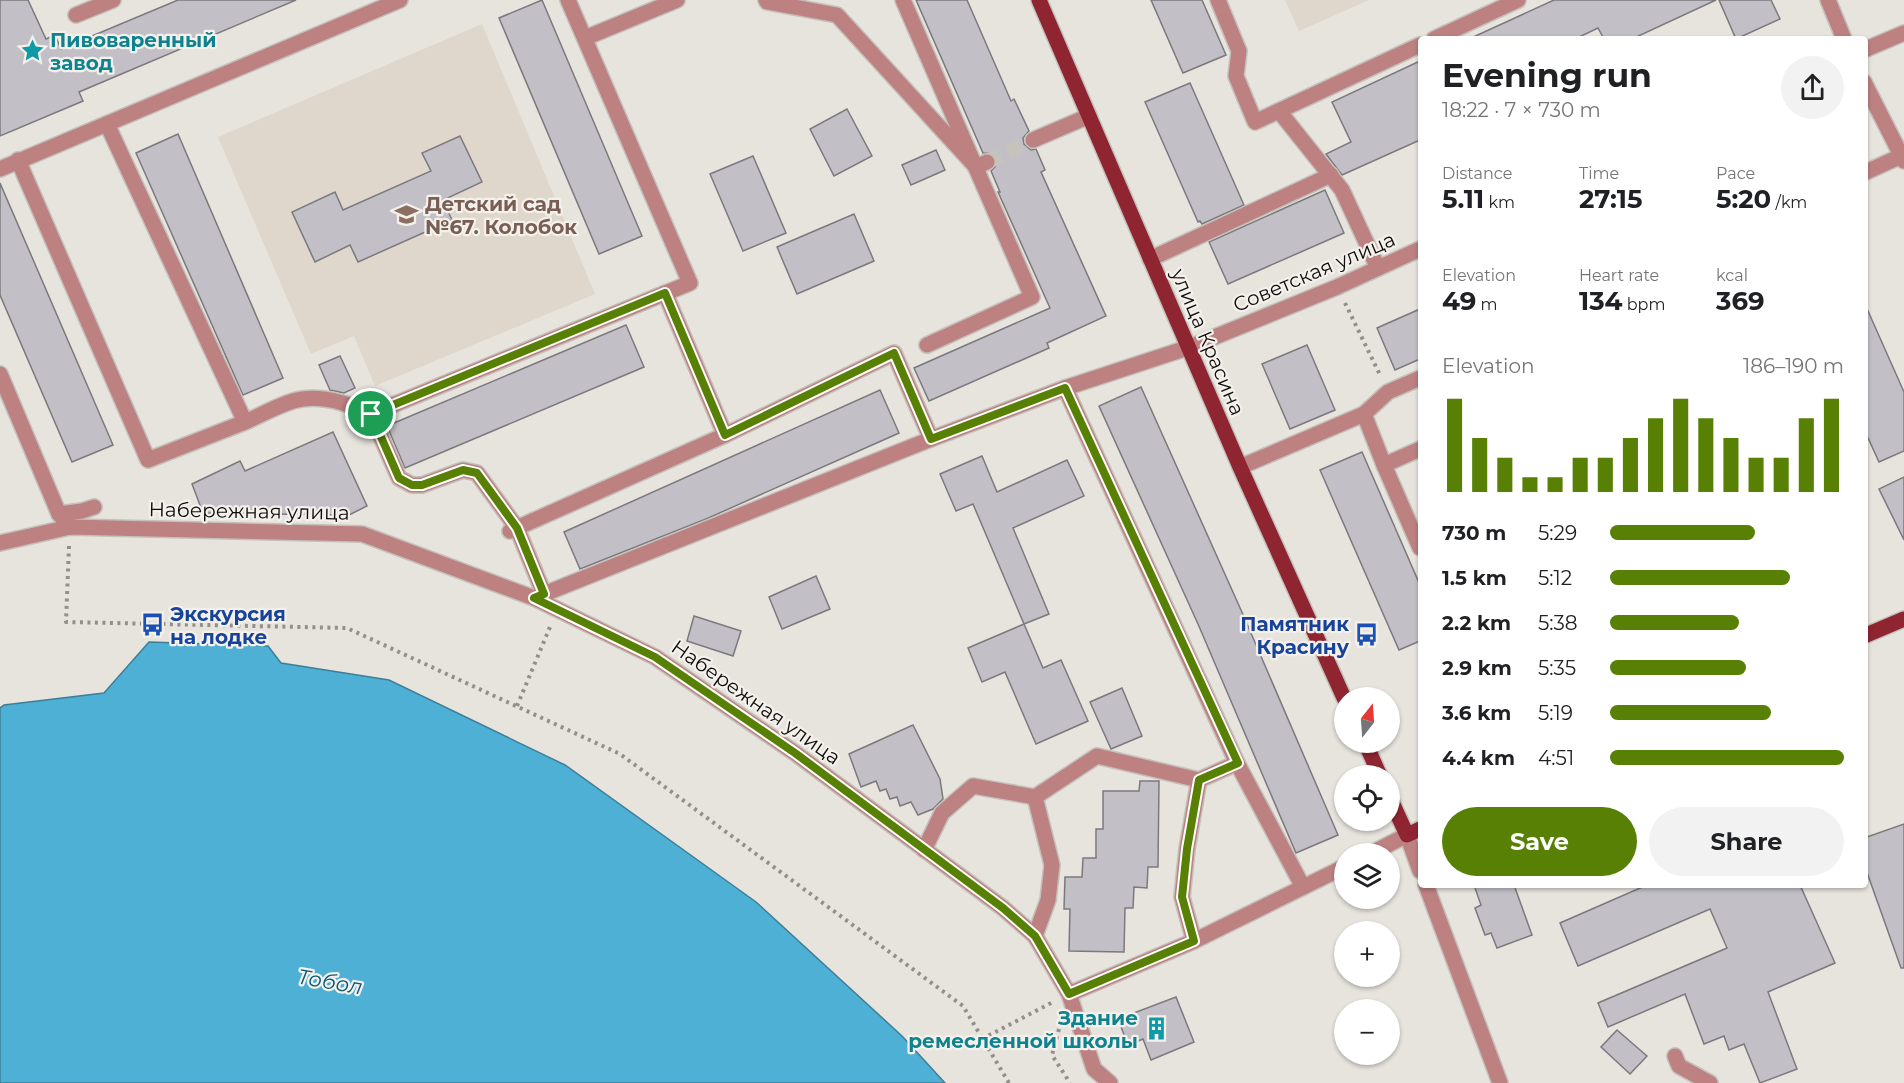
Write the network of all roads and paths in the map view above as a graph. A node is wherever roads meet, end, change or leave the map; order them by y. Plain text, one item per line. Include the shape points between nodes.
1 (113, 0) edge
2 (568, 0) edge
3 (677, 0) edge
4 (766, 0) edge
5 (903, 0) edge
6 (1039, 0) edge
7 (1218, 0) edge
8 (1518, 0) edge
9 (1828, 0) edge
10 (391, 2) edge
11 (76, 15) dead end
12 (1904, 33) edge
13 (1440, 36) edge
14 (1843, 36) edge
15 (585, 38) junction
16 (1418, 46) edge
17 (1868, 48) edge
18 (1868, 90) edge
19 (1279, 111) junction
20 (1089, 116) junction
21 (107, 124) junction
22 (1032, 140) tunnel mouth
23 (1903, 158) edge
24 (18, 160) junction
25 (982, 165) junction
26 (0, 169) edge
27 (1868, 171) edge
28 (1331, 175) junction
29 (1418, 250) edge
30 (1150, 259) junction
31 (1378, 268) junction
32 (1337, 286) junction
33 (665, 293) junction
34 (927, 345) dead end
35 (1190, 347) junction
36 (0, 374) edge
37 (1418, 379) edge
38 (1065, 388) junction
39 (1388, 392) junction
40 (371, 414) junction
41 (1364, 414) junction
42 (245, 422) junction
43 (725, 435) junction
44 (931, 439) junction
45 (1418, 450) edge
46 (1384, 465) junction
47 (1240, 467) junction
48 (94, 507) dead end
49 (59, 514) junction
50 (70, 527) junction
51 (513, 530) junction
52 (0, 543) edge
53 (1418, 543) edge
54 (539, 596) junction
55 (557, 609) junction
56 (1904, 619) edge
57 (1868, 634) edge
58 (1339, 687) edge
59 (517, 706) junction
60 (1238, 763) junction
61 (1199, 780) junction
62 (1035, 797) junction
63 (1400, 812) edge
64 (1414, 832) edge
65 (1392, 843) edge
66 (924, 850) junction
67 (1418, 858) edge
68 (1334, 872) edge
69 (1303, 887) junction
70 (1427, 888) edge
71 (1035, 936) junction
72 (1194, 941) junction
73 (1069, 994) junction
74 (982, 1039) junction
75 (1675, 1056) dead end
76 (1009, 1083) edge
77 (1070, 1083) edge
78 (1110, 1083) edge
79 (1500, 1083) edge
80 (1710, 1083) edge

1 - 11 street
2 - 15 street
3 - 15 street
4 - 25 street via 837,15
5 - 25 street
6 - 20 main road, улица Красина
7 - 19 street via 1239,51 1236,76 1256,122
8 - 13 street
9 - 14 street
10 - 21 street
12 - 17 street
15 - 33 street via 690,283
16 - 19 street
18 - 23 street
19 - 28 street
20 - 22 street
20 - 30 main road, улица Красина
21 - 24 street
21 - 42 street
23 - 27 street
24 - 26 street
24 - 42 street via 148,460
25 - 34 street via 1032,297
28 - 30 street
28 - 31 street via 1342,190
29 - 31 street, Советская улица
30 - 35 main road, улица Красина
31 - 32 street, Советская улица
32 - 35 street, Советская улица
32 - 39 path
33 - 40 street
33 - 43 street
35 - 38 street, Советская улица
35 - 47 main road, улица Красина
36 - 49 street
37 - 39 street
38 - 44 street, Советская улица
38 - 60 street
39 - 41 street
40 - 42 street via 347,402 306,399
40 - 51 street via 399,478 422,485 463,470 477,473
41 - 46 street
41 - 47 street
43 - 44 street via 894,353
43 - 51 street
44 - 54 street, Советская улица
45 - 46 street
46 - 53 street
47 - 58 main road, улица Красина
48 - 49 street
49 - 50 street
50 - 52 street, Набережная улица
50 - 54 street, Набережная улица via 362,534
50 - 59 path via 66,622 347,628
51 - 54 street
54 - 55 street, Набережная улица
55 - 59 path
55 - 66 street, Набережная улица via 655,657 795,753
56 - 57 main road
59 - 74 path via 620,754 963,1006
60 - 61 street
60 - 69 street
61 - 62 street via 1097,756
61 - 72 street via 1182,897
62 - 66 street via 973,786 942,813
62 - 71 street via 1052,865 1048,900
63 - 64 main road
64 - 65 street
64 - 67 street
66 - 71 street, Набережная улица
68 - 69 street
69 - 72 street
70 - 79 street
71 - 73 street, Набережная улица
72 - 73 street
73 - 74 path
73 - 77 path via 1052,1055
73 - 78 street, Набережная улица via 1095,1069
74 - 76 path
75 - 80 street via 1679,1066

